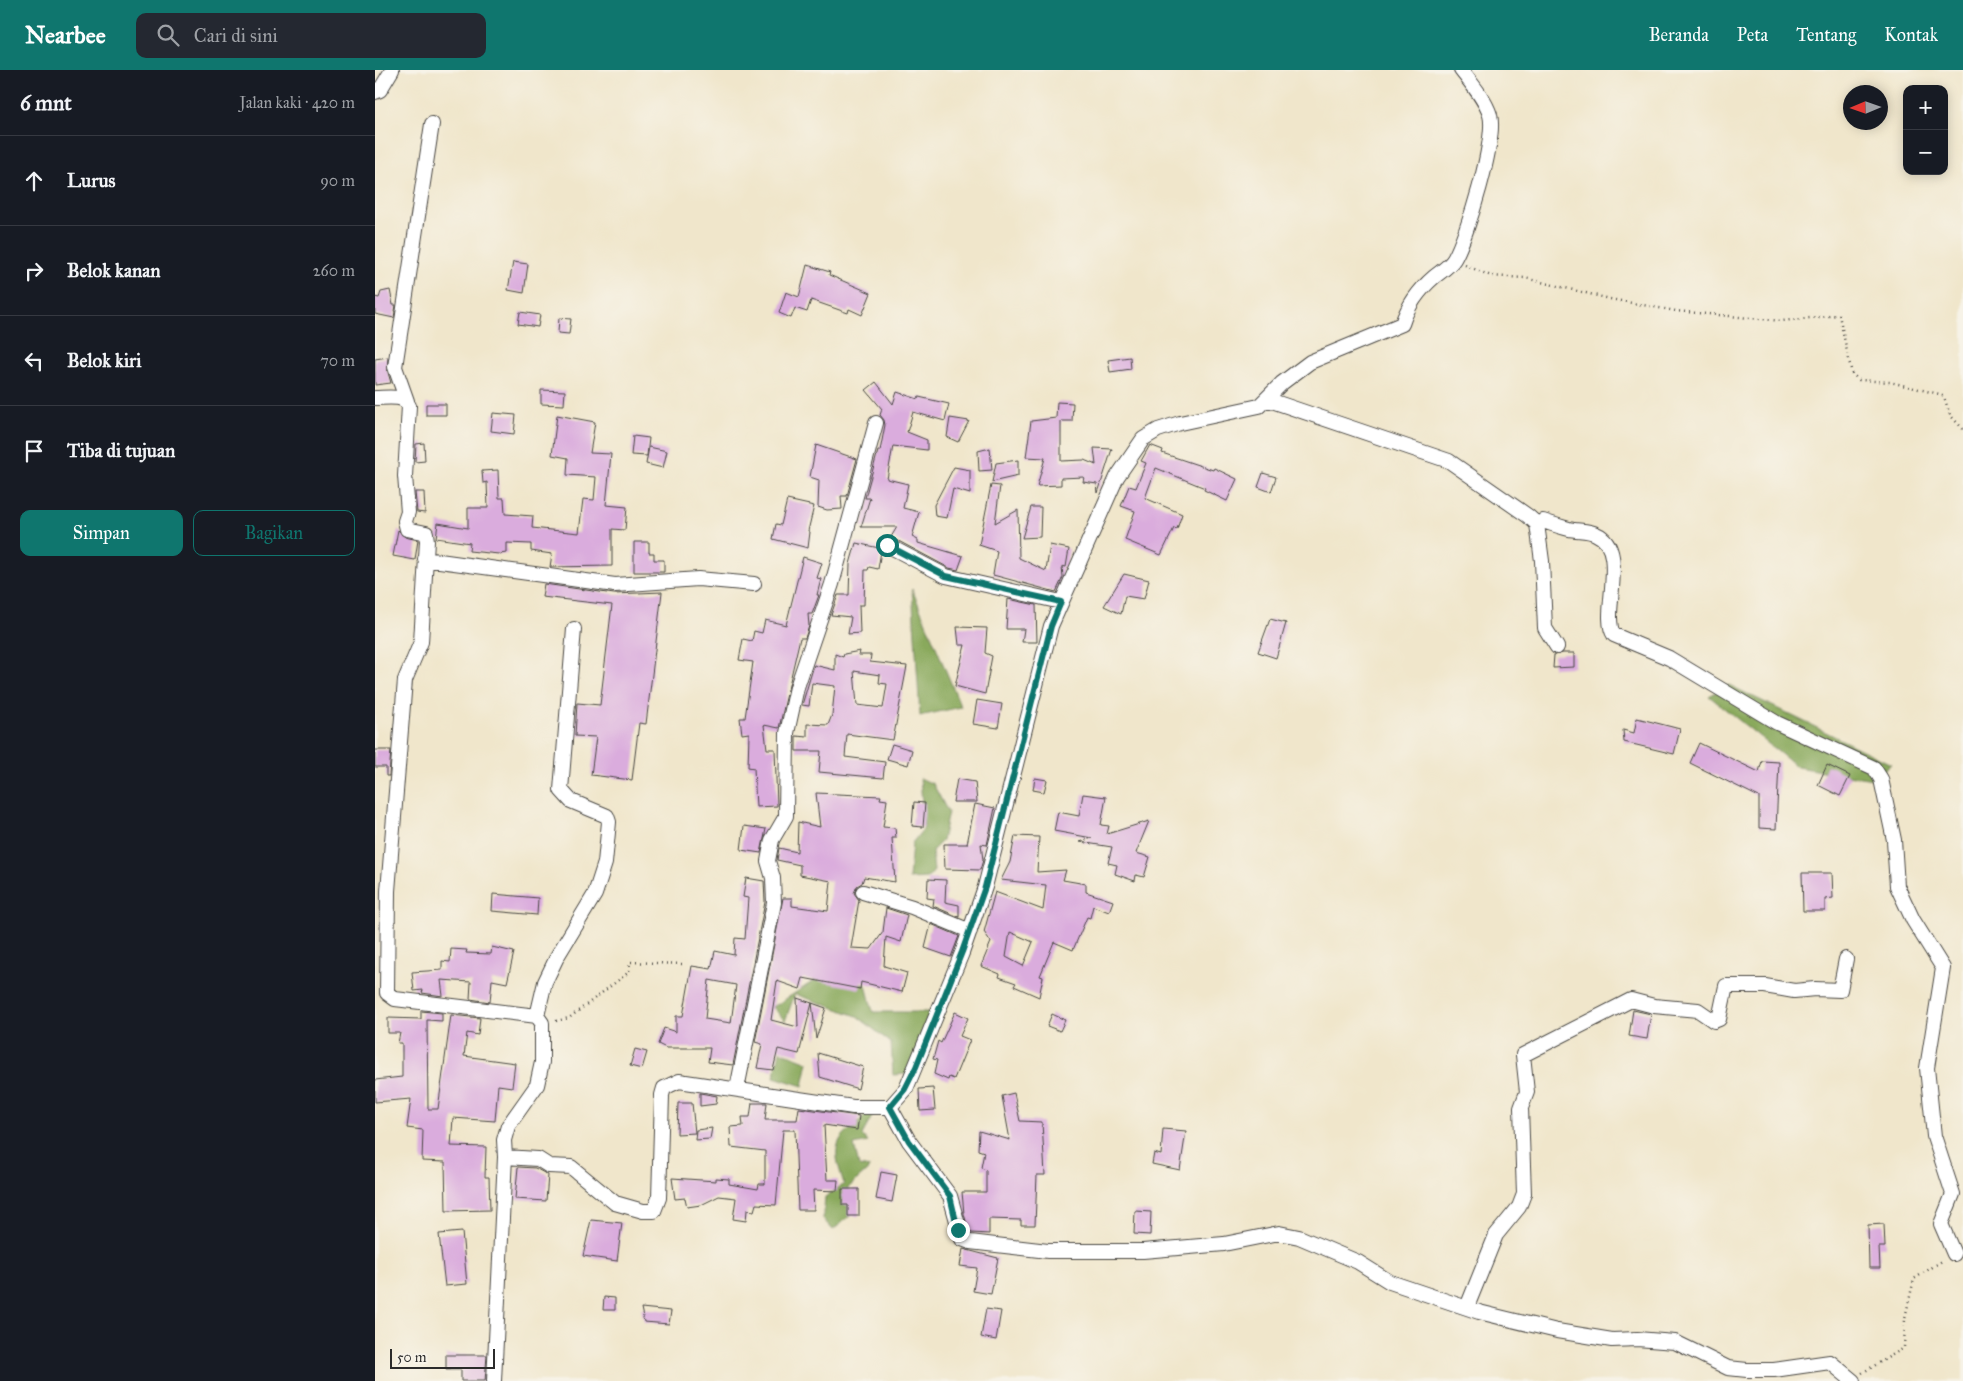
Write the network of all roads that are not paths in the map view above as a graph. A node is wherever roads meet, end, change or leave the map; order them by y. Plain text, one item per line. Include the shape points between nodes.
1 (392, 70) edge
2 (1461, 70) edge
3 (375, 92) edge
4 (432, 124) dead end
5 (1268, 397) junction
6 (375, 398) edge
7 (407, 401) junction
8 (876, 423) dead end
9 (1537, 524) junction
10 (887, 545) dead end
11 (425, 558) junction
12 (754, 584) dead end
13 (1061, 602) junction
14 (574, 629) dead end
15 (1557, 647) dead end
16 (863, 892) dead end
17 (970, 931) junction
18 (1846, 960) dead end
19 (540, 1020) junction
20 (737, 1089) junction
21 (890, 1107) junction
22 (505, 1157) junction
23 (1954, 1254) dead end
24 (1467, 1307) junction
25 (494, 1381) edge
26 (1852, 1381) edge

1 - 3 street via 381,90
2 - 5 street via 1489,114 1492,125 1470,224 1453,261 1426,284 1407,308 1402,324 1310,362
4 - 7 street via 395,367
5 - 9 street via 1449,461
5 - 13 street via 1259,406 1248,410 1180,422 1143,439 1117,477
6 - 7 street via 402,398
7 - 11 street via 405,526 426,533
8 - 20 street via 832,584 797,686 787,733 785,816 772,840 768,861 773,878 774,903
9 - 15 street via 1545,628
9 - 23 street via 1543,521 1597,534 1605,542 1612,557 1609,624 1614,635 1669,658 1777,723 1874,768 1881,779 1894,840 1897,886 1913,920 1943,968 1927,1068 1934,1136 1953,1194 1941,1224
10 - 13 street via 946,576
11 - 12 street via 615,585 698,579
11 - 19 street via 421,642 405,680 388,891 387,993 395,999
13 - 17 street via 1051,626 985,887
14 - 19 street via 561,790 571,801 607,816 608,839 605,864 595,894 545,982
16 - 17 street via 912,907
17 - 21 street via 916,1067 905,1089
18 - 24 street via 1840,990 1794,991 1765,986 1726,986 1719,1020 1714,1021 1698,1010 1654,1006 1631,1000 1523,1055 1527,1092 1521,1108 1524,1194 1519,1207 1496,1235
19 - 22 street via 542,1062 537,1085 508,1126 504,1140
20 - 21 street via 853,1107
20 - 22 street via 679,1081 664,1088 659,1198 654,1211 615,1203 571,1167 549,1166 538,1159
21 - 24 street via 909,1141 950,1196 958,1230 962,1239 970,1242 1048,1251 1143,1251 1224,1244 1279,1233 1299,1237 1358,1262 1390,1282
22 - 25 street
24 - 26 street via 1557,1331 1612,1340 1675,1342 1728,1368 1774,1370 1830,1362

